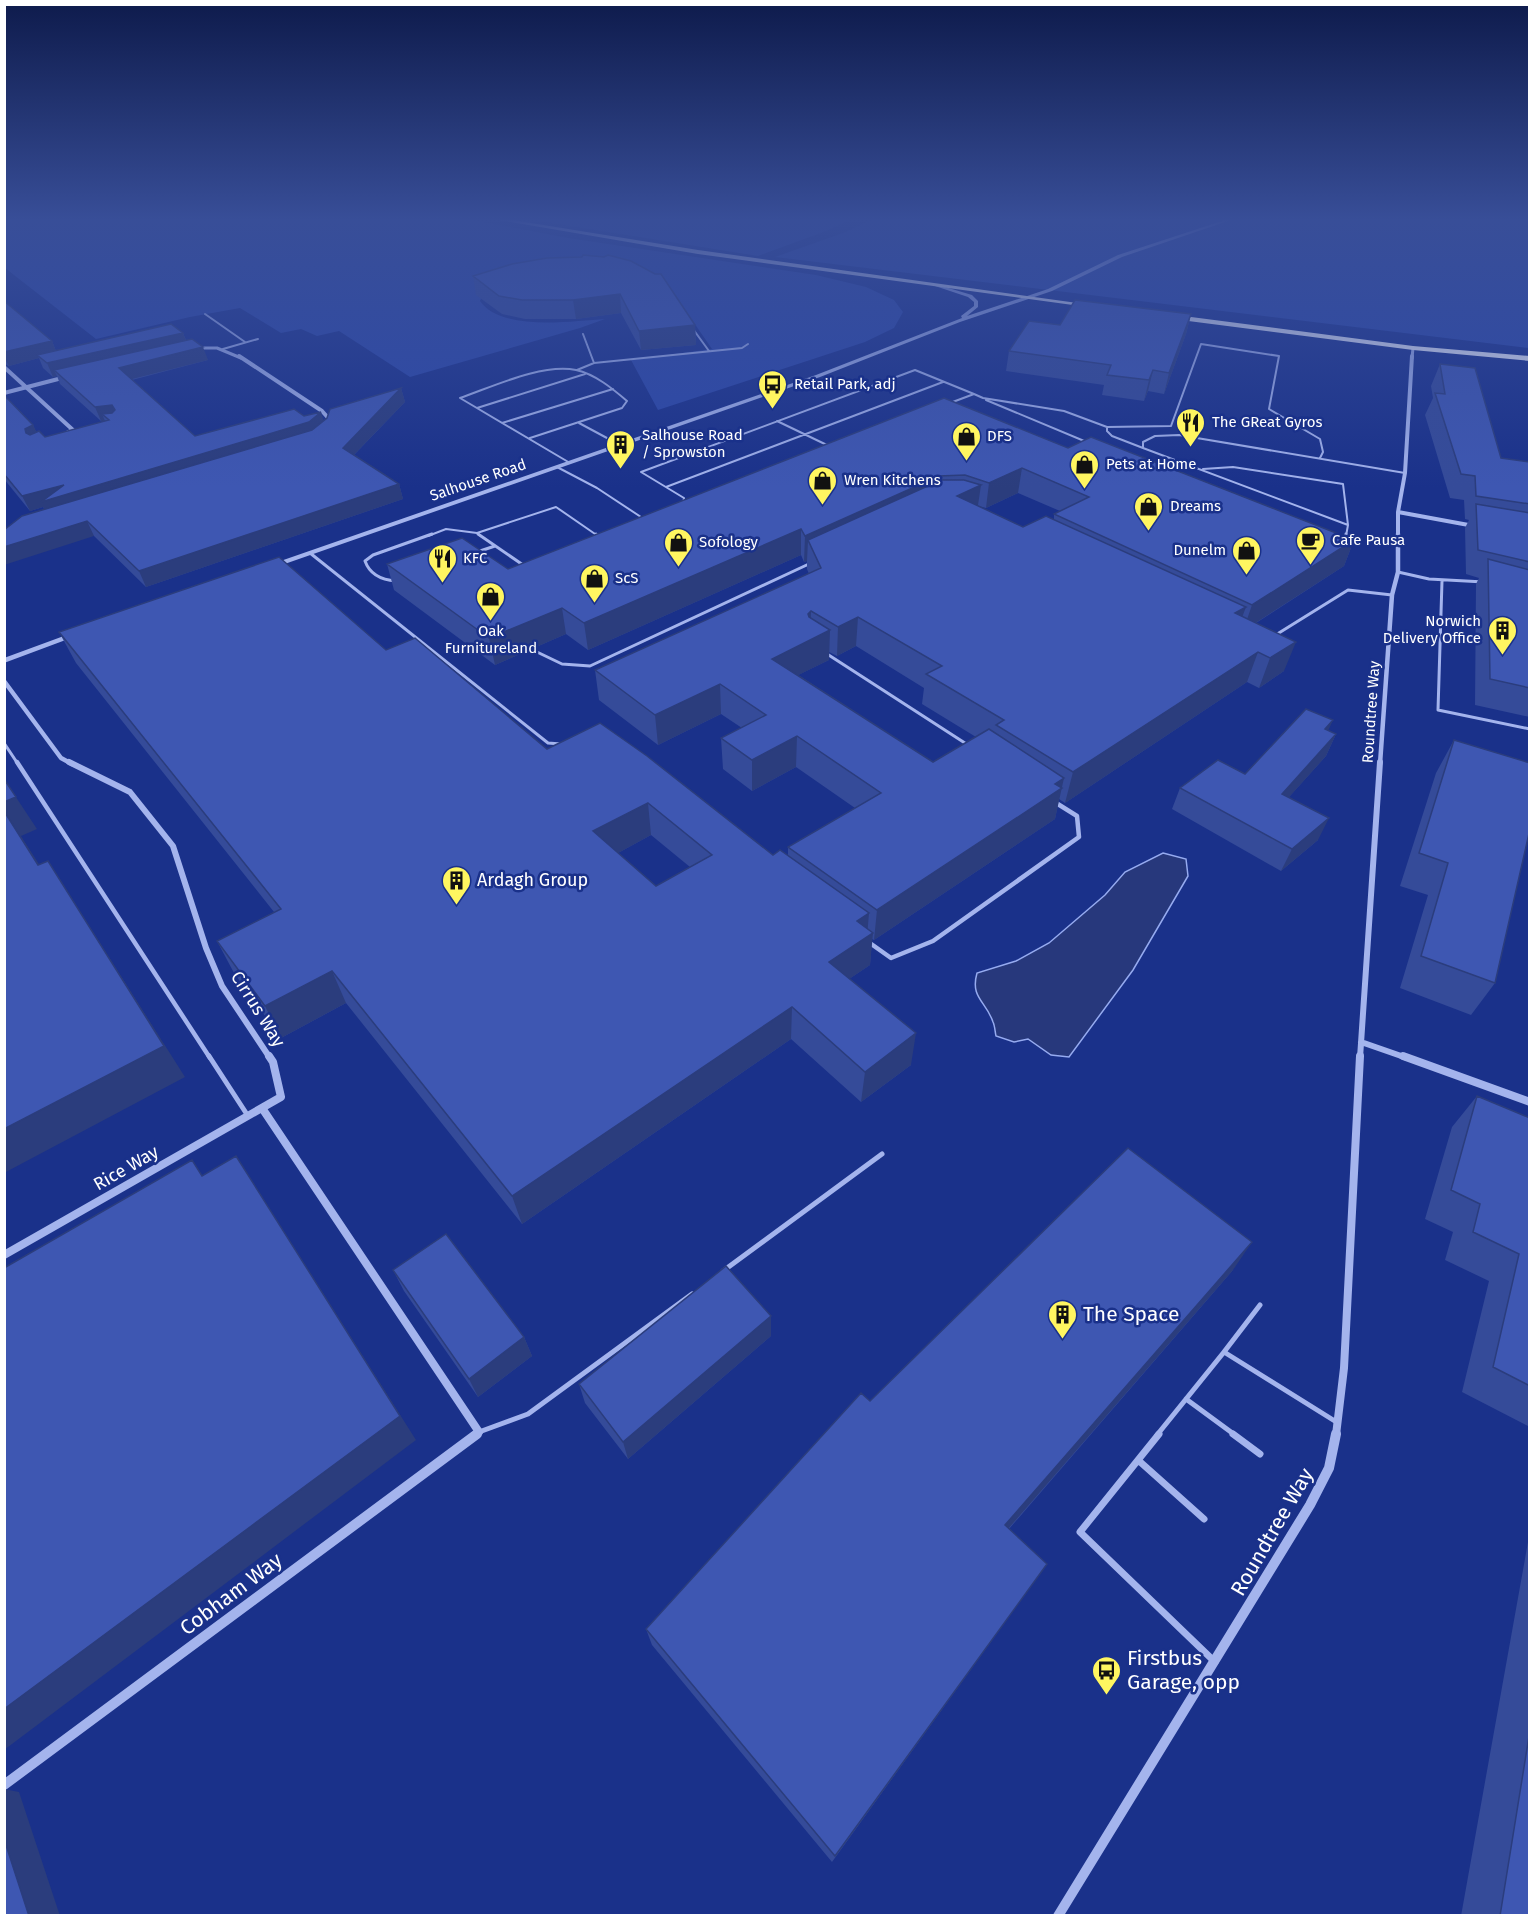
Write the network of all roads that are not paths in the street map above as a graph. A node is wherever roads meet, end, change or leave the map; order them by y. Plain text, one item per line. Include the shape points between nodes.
1 (973, 309) edge
2 (996, 309) edge
3 (205, 314) dead end
4 (1163, 315) edge
5 (958, 321) junction
6 (693, 328) edge
7 (583, 334) dead end
8 (258, 339) dead end
9 (245, 342) junction
10 (748, 344) dead end
11 (191, 348) edge
12 (1413, 348) junction
13 (223, 350) junction
14 (709, 351) junction
15 (1530, 359) edge
16 (594, 363) junction
17 (4, 367) edge
18 (577, 370) junction
19 (585, 374) junction
20 (70, 377) edge
21 (943, 382) junction
22 (26, 387) junction
23 (613, 389) junction
24 (4, 393) edge
25 (974, 394) junction
26 (983, 398) junction
27 (941, 406) edge
28 (477, 408) junction
29 (776, 421) junction
30 (502, 423) junction
31 (579, 423) junction
32 (331, 426) edge
33 (1172, 426) junction
34 (1107, 427) junction
35 (83, 429) edge
36 (73, 430) junction
37 (65, 433) edge
38 (804, 434) junction
39 (1179, 435) junction
40 (530, 438) junction
41 (620, 445) junction
42 (1093, 446) edge
43 (1143, 448) junction
44 (826, 452) edge
45 (1320, 458) junction
46 (570, 463) junction
47 (1190, 465) junction
48 (557, 467) junction
49 (1200, 469) junction
50 (1405, 473) junction
51 (1173, 474) edge
52 (666, 487) junction
53 (680, 507) edge
54 (1398, 513) junction
55 (653, 517) edge
56 (644, 519) junction
57 (635, 524) edge
58 (1348, 525) junction
59 (1486, 528) edge
60 (477, 533) junction
61 (592, 542) edge
62 (495, 546) junction
63 (1344, 552) edge
64 (310, 553) junction
65 (473, 554) edge
66 (817, 560) edge
67 (274, 565) junction
68 (265, 568) edge
69 (526, 568) edge
70 (282, 571) edge
71 (1398, 572) junction
72 (407, 578) edge
73 (1443, 581) junction
74 (1489, 583) edge
75 (1392, 595) junction
76 (86, 632) edge
77 (1271, 638) edge
78 (821, 650) edge
79 (537, 652) dead end
80 (4, 661) edge
81 (4, 681) edge
82 (1530, 729) edge
83 (4, 743) edge
84 (570, 745) edge
85 (969, 746) edge
86 (1048, 797) edge
87 (862, 937) edge
88 (1361, 1042) junction
89 (1530, 1102) edge
90 (262, 1108) junction
91 (248, 1116) junction
92 (882, 1154) dead end
93 (4, 1255) edge
94 (720, 1273) edge
95 (701, 1287) edge
96 (1260, 1305) dead end
97 (1224, 1352) junction
98 (1186, 1399) junction
99 (1338, 1423) junction
100 (479, 1432) junction
101 (1260, 1454) dead end
102 (1138, 1460) junction
103 (1204, 1519) dead end
104 (1215, 1662) junction
105 (4, 1785) edge
106 (1058, 1916) edge

1 - 5 street
2 - 5 street, Salhouse Road
3 - 9 lane
4 - 12 highway
5 - 41 street, Salhouse Road via 818,376
6 - 14 lane
7 - 16 lane
8 - 9 lane
9 - 13 lane
10 - 14 lane
11 - 13 street
12 - 15 highway
12 - 50 street, Roundtree Way
13 - 32 street via 322,411 331,420
14 - 16 lane
16 - 18 lane
17 - 22 street
18 - 19 lane
18 - 28 lane via 549,370 460,398
19 - 23 lane
19 - 28 lane
20 - 22 street
21 - 25 lane
21 - 29 lane via 915,370
21 - 38 lane
22 - 24 street
22 - 36 street
23 - 30 lane
23 - 31 lane via 627,401 622,408
25 - 26 lane
25 - 27 lane
26 - 34 lane via 1064,411
26 - 42 lane
28 - 30 lane
29 - 38 lane
29 - 52 lane via 641,472
30 - 40 lane
31 - 40 lane
31 - 41 lane
33 - 34 lane
33 - 39 lane
33 - 45 lane via 1201,344 1279,356 1269,409 1320,439
34 - 43 lane via 1112,436
35 - 36 street
36 - 37 street
38 - 44 lane via 834,449
38 - 52 lane
39 - 43 lane via 1153,436 1145,440
39 - 45 lane
40 - 46 lane
41 - 46 street, Salhouse Road
43 - 47 lane
45 - 50 lane
46 - 48 street, Salhouse Road
47 - 49 lane
47 - 51 lane
48 - 56 lane
48 - 64 street, Salhouse Road
49 - 58 lane
49 - 58 lane via 1233,467 1343,484
50 - 54 street, Roundtree Way
52 - 53 lane via 684,498
54 - 59 street
54 - 71 street, Roundtree Way
55 - 56 lane
56 - 57 lane
58 - 63 lane
60 - 61 lane via 556,507 602,538
60 - 62 lane
60 - 72 lane via 442,530 365,561 382,579
62 - 65 lane
62 - 69 lane
64 - 67 street, Salhouse Road
64 - 84 lane via 548,743
66 - 79 lane via 590,666 567,667 550,662
67 - 68 street, Salhouse Road
67 - 70 lane
71 - 73 lane
71 - 75 street, Roundtree Way
73 - 74 lane via 1467,578
73 - 82 lane via 1438,710
75 - 77 lane via 1348,590
75 - 88 street, Roundtree Way
76 - 80 street
78 - 85 lane
81 - 90 street, Cirrus Way via 61,758 130,792 173,846 222,986 273,1062 281,1097
83 - 91 lane
86 - 87 lane via 1077,816 1079,837 933,941 891,958
88 - 89 street
88 - 99 street, Roundtree Way
90 - 91 street, Rice Way
90 - 100 street
91 - 93 street, Rice Way
92 - 94 lane
95 - 100 lane via 528,1414
96 - 97 lane
97 - 98 lane
97 - 99 lane
98 - 101 lane
98 - 102 lane
99 - 104 street, Roundtree Way via 1329,1468 1310,1505
100 - 105 street, Cobham Way
102 - 103 lane
102 - 104 lane via 1080,1532
104 - 106 street, Roundtree Way

